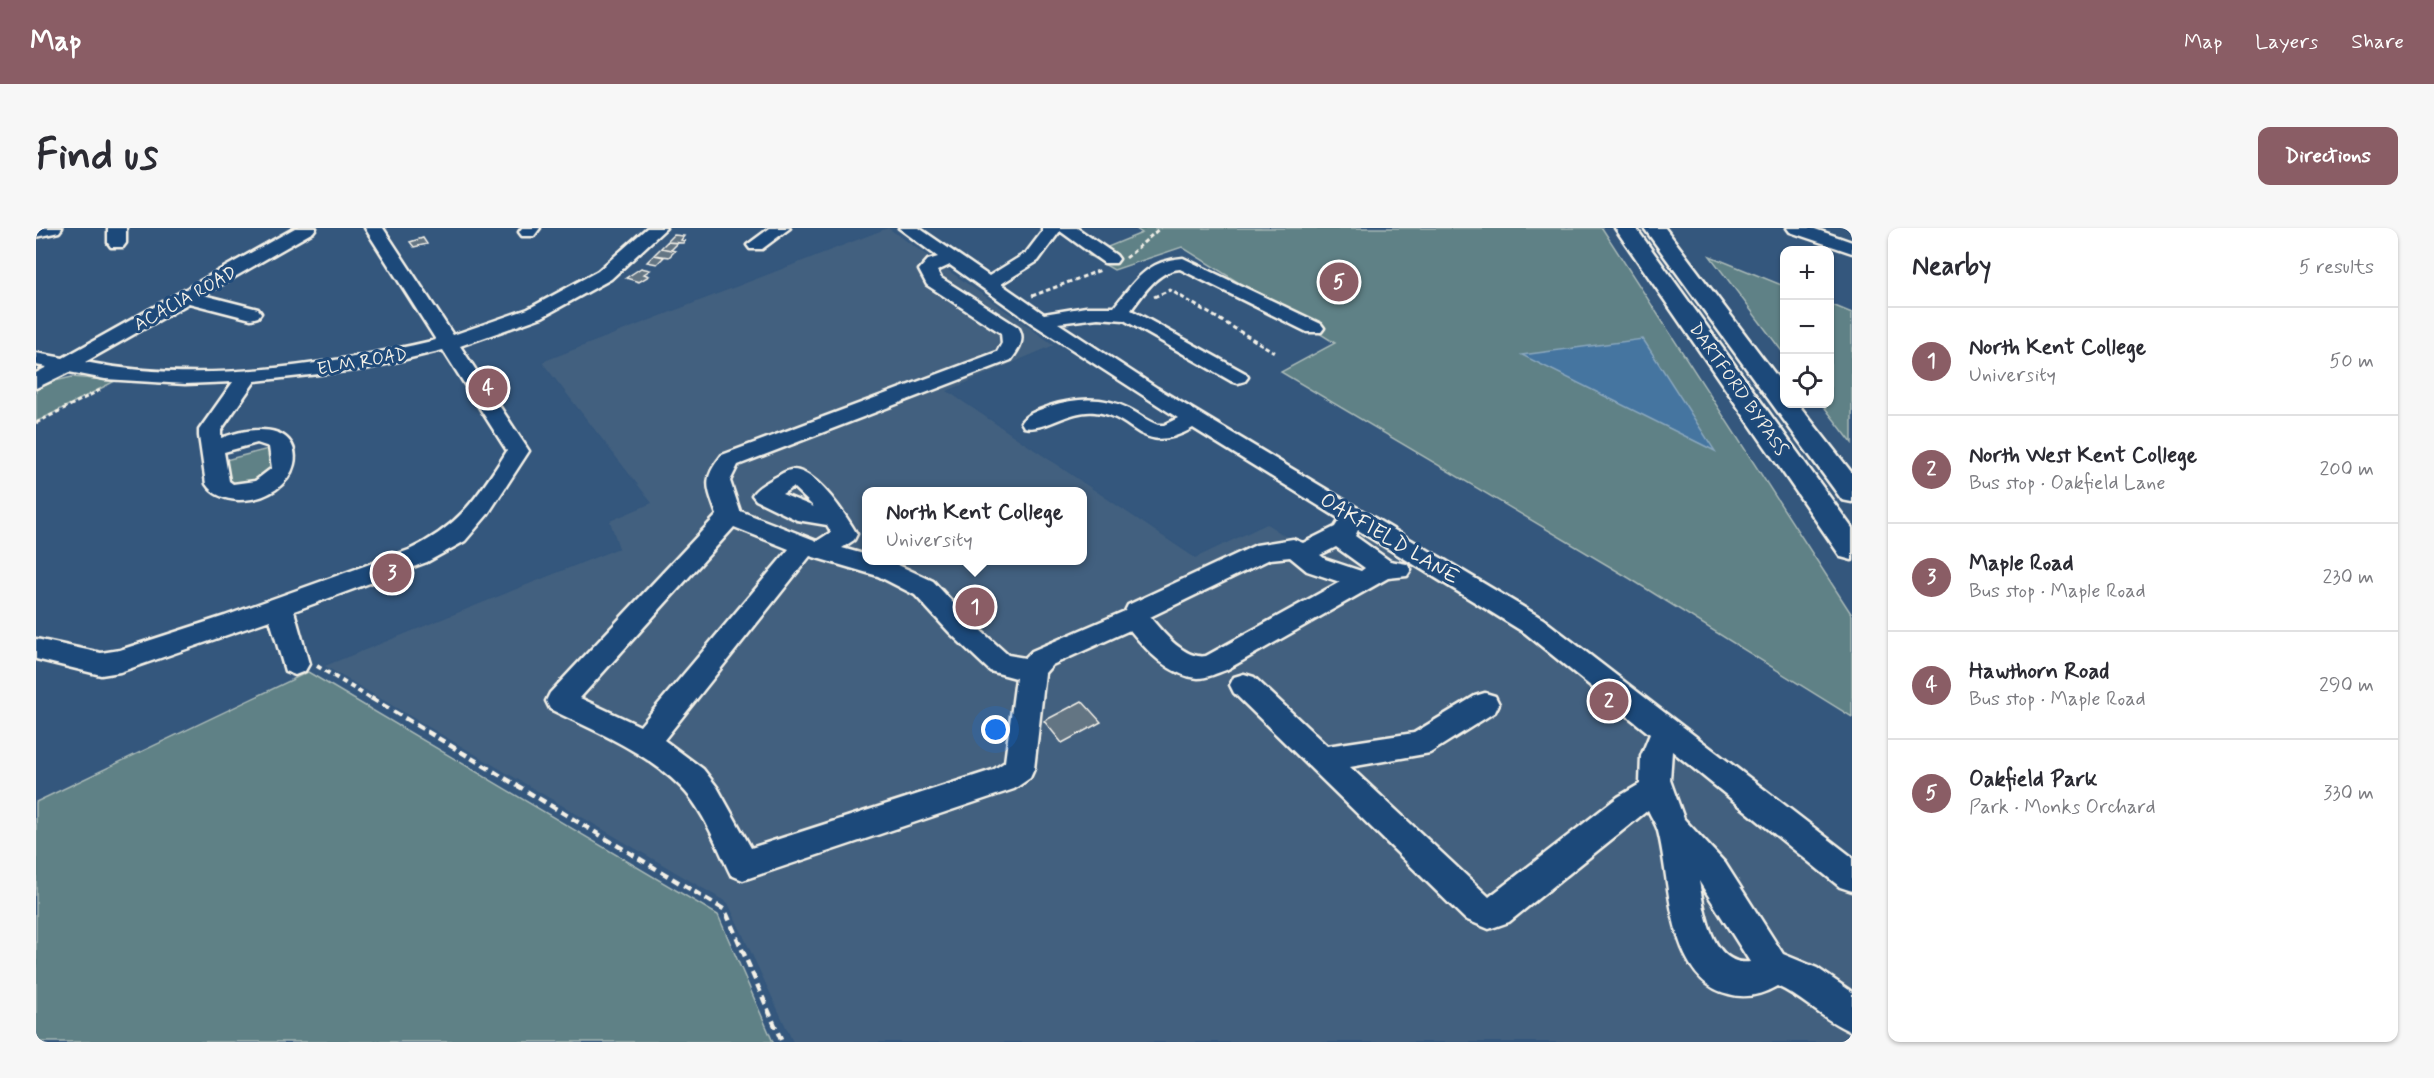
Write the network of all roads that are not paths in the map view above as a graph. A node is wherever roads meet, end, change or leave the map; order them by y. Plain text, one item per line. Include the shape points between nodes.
1 (53, 228) edge
2 (307, 228) edge
3 (374, 228) edge
4 (657, 228) edge
5 (781, 228) edge
6 (908, 228) edge
7 (1051, 228) edge
8 (1066, 228) edge
9 (1625, 228) edge
10 (1654, 228) edge
11 (1801, 229) edge
12 (36, 232) edge
13 (756, 245) dead end
14 (1852, 248) edge
15 (953, 259) junction
16 (1113, 263) road end
17 (989, 285) junction
18 (186, 297) junction
19 (1120, 312) junction
20 (251, 313) dead end
21 (1040, 320) junction
22 (1314, 328) dead end
23 (447, 343) junction
24 (36, 359) edge
25 (62, 367) junction
26 (249, 375) junction
27 (1238, 377) dead end
28 (36, 382) edge
29 (1780, 396) edge
30 (1789, 408) edge
31 (1195, 418) junction
32 (1032, 422) dead end
33 (213, 448) dead end
34 (1852, 493) edge
35 (730, 516) junction
36 (834, 518) dead end
37 (1349, 525) junction
38 (813, 548) junction
39 (1852, 550) edge
40 (1303, 553) junction
41 (1427, 561) junction
42 (862, 563) edge
43 (870, 565) edge
44 (1374, 575) junction
45 (280, 607) junction
46 (1135, 617) junction
47 (36, 649) edge
48 (295, 664) road end
49 (1030, 670) junction
50 (1244, 685) dead end
51 (1485, 704) dead end
52 (1666, 730) junction
53 (645, 742) junction
54 (1322, 759) junction
55 (1656, 790) junction
56 (1673, 830) junction
57 (1852, 876) edge
58 (1769, 965) junction
59 (1852, 1014) edge

1 - 12 street
2 - 18 street, ACACIA ROAD
3 - 23 street
4 - 23 street, ELM ROAD via 629,256 573,293 506,325
5 - 13 street
6 - 15 street, OAKFIELD LANE
7 - 17 street via 1032,257
8 - 16 street
9 - 39 highway, DARTFORD BYPASS
10 - 29 highway, DARTFORD BYPASS
11 - 14 street
15 - 17 street, OAKFIELD LANE
15 - 35 street via 934,264 928,270 933,281 1011,331 1012,343 1004,356 730,460 719,472 716,484
17 - 21 street, OAKFIELD LANE
18 - 20 street
18 - 25 street, ACACIA ROAD
19 - 21 street
19 - 22 street via 1145,277 1183,263
19 - 27 street
21 - 31 street, OAKFIELD LANE
23 - 26 street, ELM ROAD via 352,365
23 - 45 street via 518,451 509,468 459,533 438,547
24 - 25 street, ELM ROAD
25 - 26 street, ELM ROAD via 154,378
25 - 28 street, ACACIA ROAD
26 - 33 street via 212,426
30 - 34 highway, DARTFORD BYPASS
31 - 32 street via 1166,432 1153,431 1115,410 1094,405 1059,408
31 - 37 street, OAKFIELD LANE
35 - 38 street
35 - 53 street via 560,700
36 - 38 street via 845,534
37 - 40 street
37 - 41 street, OAKFIELD LANE
37 - 44 street via 1342,537
38 - 42 street
38 - 53 street
40 - 44 street via 1316,565
40 - 46 street via 1293,548 1265,551 1137,612
41 - 44 street
41 - 52 street, OAKFIELD LANE via 1534,626
43 - 49 street via 924,588 1000,664
44 - 46 street via 1204,667 1179,661
45 - 47 street via 120,661 101,664
45 - 48 street
46 - 49 street via 1042,658
49 - 53 street via 1019,769 1013,775 743,865 699,787
50 - 54 street
51 - 54 street via 1420,744
52 - 55 street via 1655,749
52 - 57 street, OAKFIELD LANE
54 - 55 street via 1478,908 1489,913 1497,911 1629,806
55 - 56 street
56 - 58 street via 1709,866
56 - 58 street via 1699,948 1712,968 1720,976 1740,981 1766,974
58 - 59 street via 1804,980

